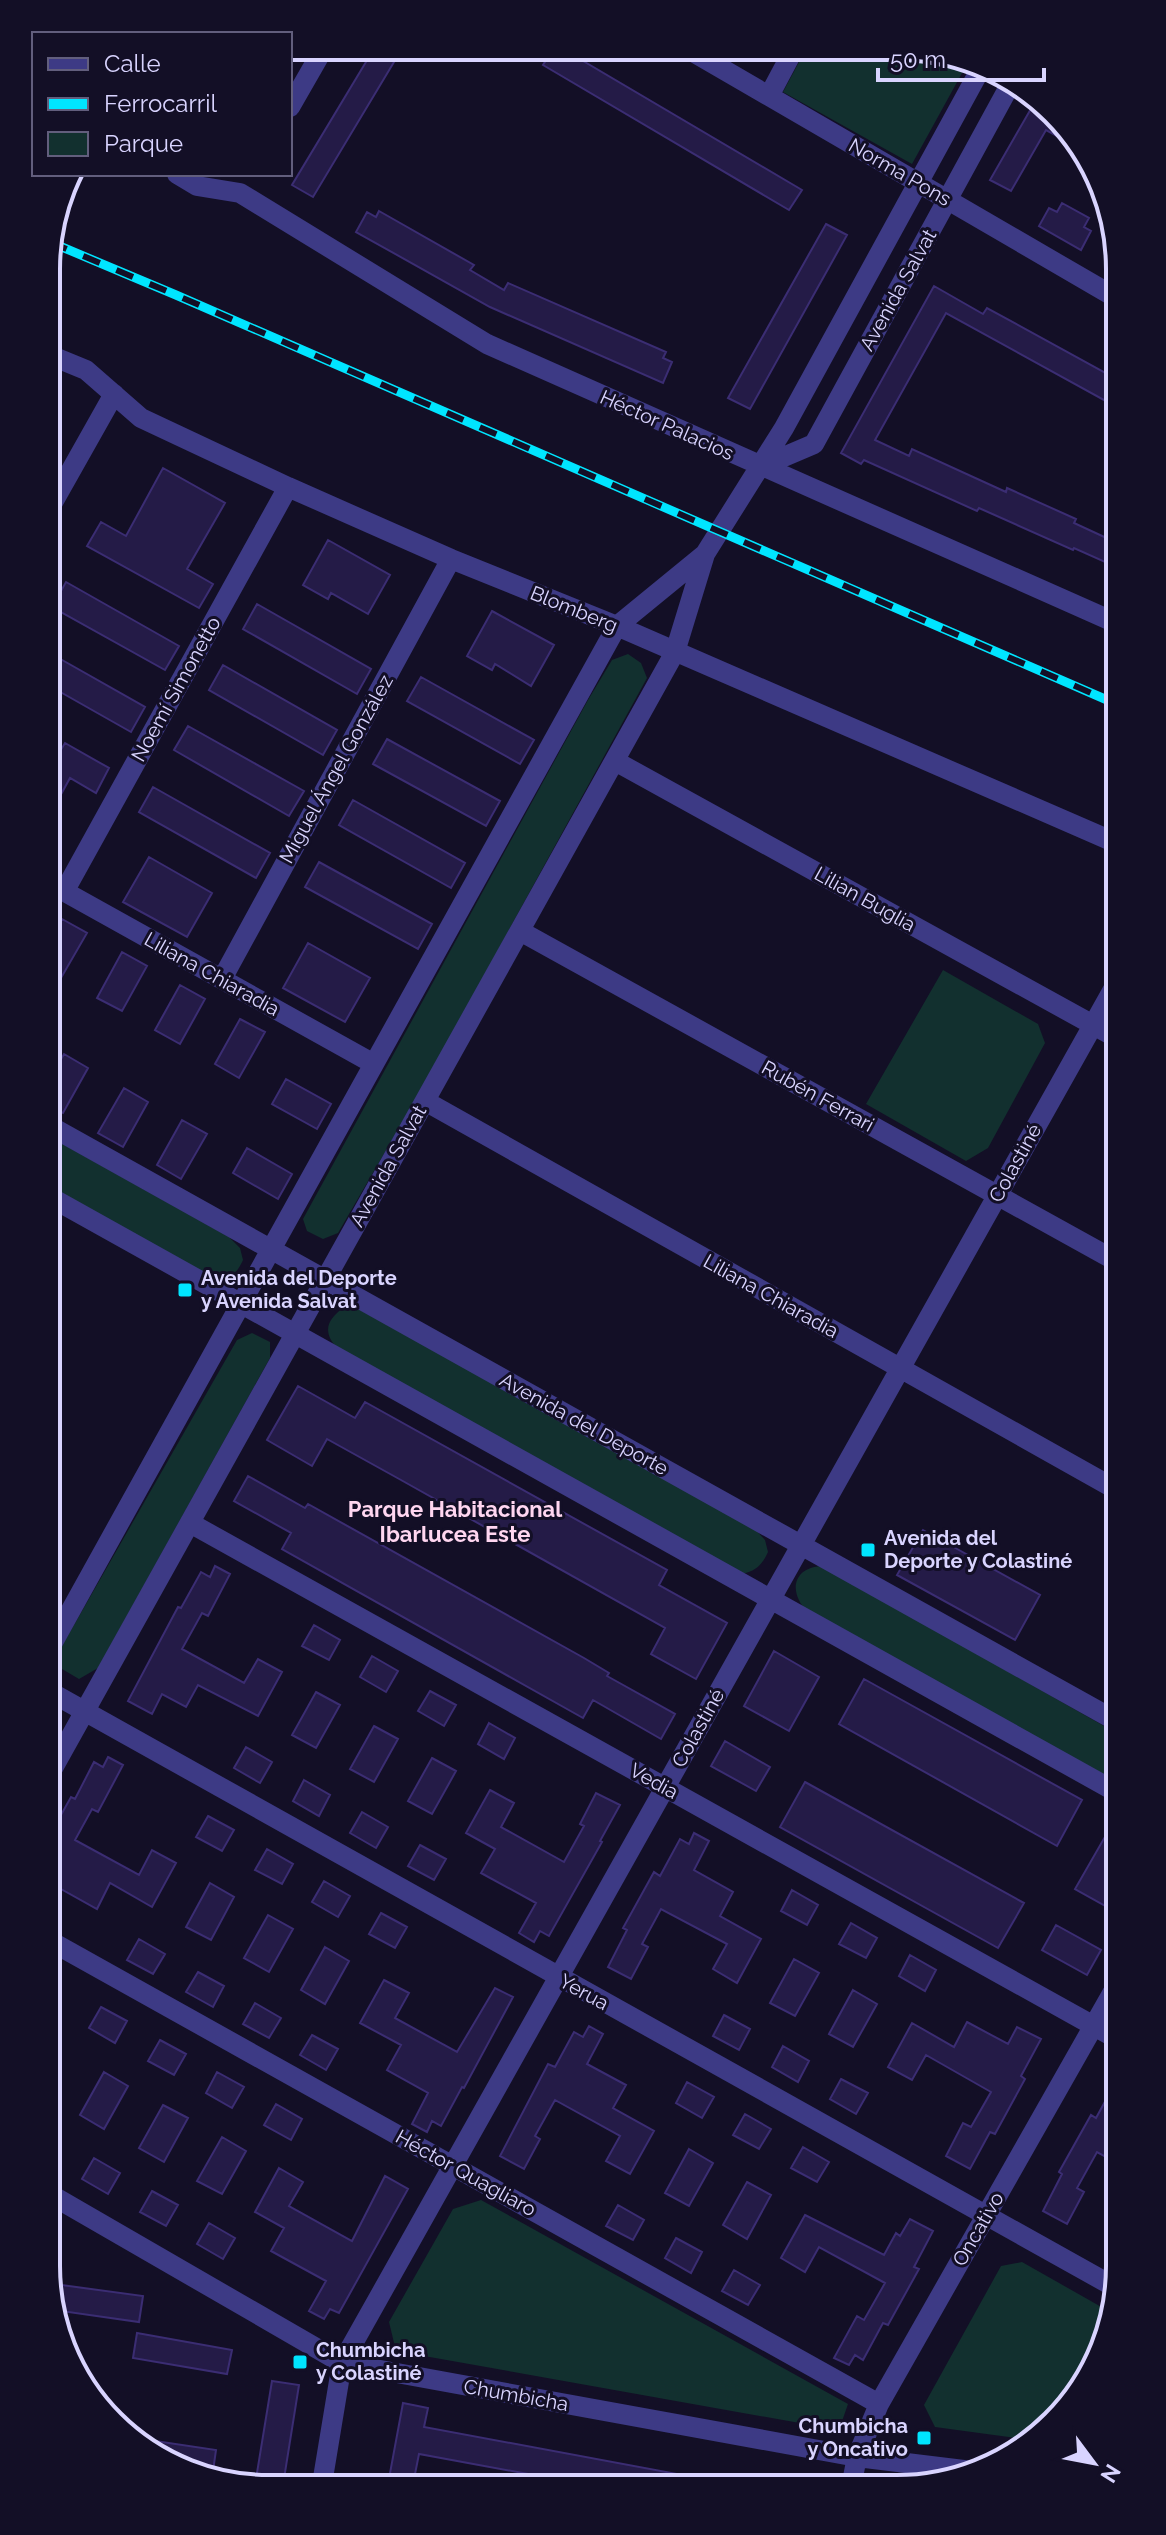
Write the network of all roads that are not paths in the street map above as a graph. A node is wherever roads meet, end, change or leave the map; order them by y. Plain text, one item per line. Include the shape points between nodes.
1 (317, 60) edge
2 (707, 60) edge
3 (788, 60) edge
4 (976, 76) edge
5 (1006, 91) edge
6 (769, 96) junction
7 (292, 104) edge
8 (180, 176) edge
9 (250, 176) edge
10 (918, 183) junction
11 (240, 193) junction
12 (947, 200) junction
13 (1106, 292) edge
14 (60, 359) edge
15 (114, 394) junction
16 (760, 467) junction
17 (288, 487) junction
18 (60, 490) edge
19 (705, 554) junction
20 (451, 559) junction
21 (1106, 618) edge
22 (617, 626) junction
23 (675, 652) junction
24 (615, 761) junction
25 (1106, 839) edge
26 (60, 881) edge
27 (60, 890) edge
28 (520, 931) junction
29 (222, 979) junction
30 (1106, 1002) edge
31 (1093, 1025) junction
32 (1106, 1032) edge
33 (374, 1064) junction
34 (425, 1101) junction
35 (60, 1132) edge
36 (997, 1195) junction
37 (60, 1203) edge
38 (271, 1250) junction
39 (1106, 1255) edge
40 (325, 1280) junction
41 (241, 1304) junction
42 (295, 1334) junction
43 (900, 1368) junction
44 (1106, 1484) edge
45 (190, 1523) junction
46 (800, 1545) junction
47 (770, 1599) junction
48 (60, 1630) edge
49 (60, 1697) edge
50 (85, 1711) junction
51 (1106, 1715) edge
52 (60, 1756) edge
53 (1106, 1786) edge
54 (664, 1787) junction
55 (60, 1946) edge
56 (558, 1978) junction
57 (1106, 2004) edge
58 (1094, 2026) junction
59 (1106, 2033) edge
60 (453, 2165) junction
61 (60, 2200) edge
62 (986, 2216) junction
63 (1106, 2282) edge
64 (342, 2363) junction
65 (879, 2404) junction
66 (857, 2457) junction
67 (950, 2468) edge
68 (323, 2475) edge
69 (853, 2475) edge

1 - 7 street
2 - 6 street, Norma Pons
3 - 6 street
4 - 10 street, Avenida Salvat
5 - 12 street, Avenida Salvat
6 - 10 street, Norma Pons
8 - 11 street via 197,186
9 - 11 street
10 - 12 street, Norma Pons
10 - 16 street, Avenida Salvat
11 - 16 street, Héctor Palacios via 487,344
12 - 13 street, Norma Pons
12 - 16 street, Avenida Salvat via 814,444
14 - 15 street, Blomberg via 86,370
15 - 17 street, Blomberg via 141,418
15 - 18 street
16 - 19 street, Avenida Salvat
16 - 21 street, Héctor Palacios
17 - 20 street, Blomberg
17 - 26 street, Noemí Simonetto
19 - 22 street, Avenida Salvat
19 - 23 street, Avenida Salvat
20 - 22 street, Blomberg
20 - 29 street, Miguel Ángel González
22 - 23 street, Blomberg
22 - 33 street, Avenida Salvat
23 - 24 street, Avenida Salvat
23 - 25 street, Blomberg
24 - 28 street, Avenida Salvat
24 - 31 street, Lilian Buglia
27 - 29 street, Liliana Chiaradia
28 - 34 street, Avenida Salvat
28 - 36 street, Rubén Ferrari
29 - 33 street, Liliana Chiaradia
30 - 31 street, Colastiné
31 - 32 street, Lilian Buglia
31 - 36 street, Colastiné
33 - 38 street, Avenida Salvat
34 - 40 street, Avenida Salvat
34 - 43 street, Liliana Chiaradia
35 - 38 street, Avenida del Deporte
36 - 39 street, Rubén Ferrari
36 - 43 street, Colastiné
37 - 41 street
38 - 40 street, Avenida del Deporte
38 - 41 street, Avenida Salvat
40 - 42 street, Avenida Salvat
40 - 46 street, Avenida del Deporte
41 - 42 street
41 - 48 street, Avenida Salvat
42 - 45 street, Avenida Salvat
42 - 47 street
43 - 44 street, Liliana Chiaradia
43 - 46 street, Colastiné
45 - 50 street, Avenida Salvat
45 - 54 street, Vedia
46 - 47 street, Colastiné
46 - 51 street, Avenida del Deporte
47 - 53 street
47 - 54 street, Colastiné
49 - 50 street, Yerua
50 - 52 street, Avenida Salvat
50 - 56 street, Yerua
54 - 56 street, Colastiné
54 - 58 street, Vedia
55 - 60 street, Héctor Quagliaro
56 - 60 street, Colastiné
56 - 62 street, Yerua
57 - 58 street, Oncativo
58 - 59 street, Vedia
58 - 62 street, Oncativo
60 - 64 street, Colastiné
60 - 65 street, Héctor Quagliaro
61 - 64 street, Chumbicha
62 - 63 street, Yerua
62 - 65 street, Oncativo
64 - 66 street, Chumbicha
64 - 68 street, Colastiné
65 - 66 street, Oncativo
66 - 67 street, Chumbicha
66 - 69 street, Oncativo

